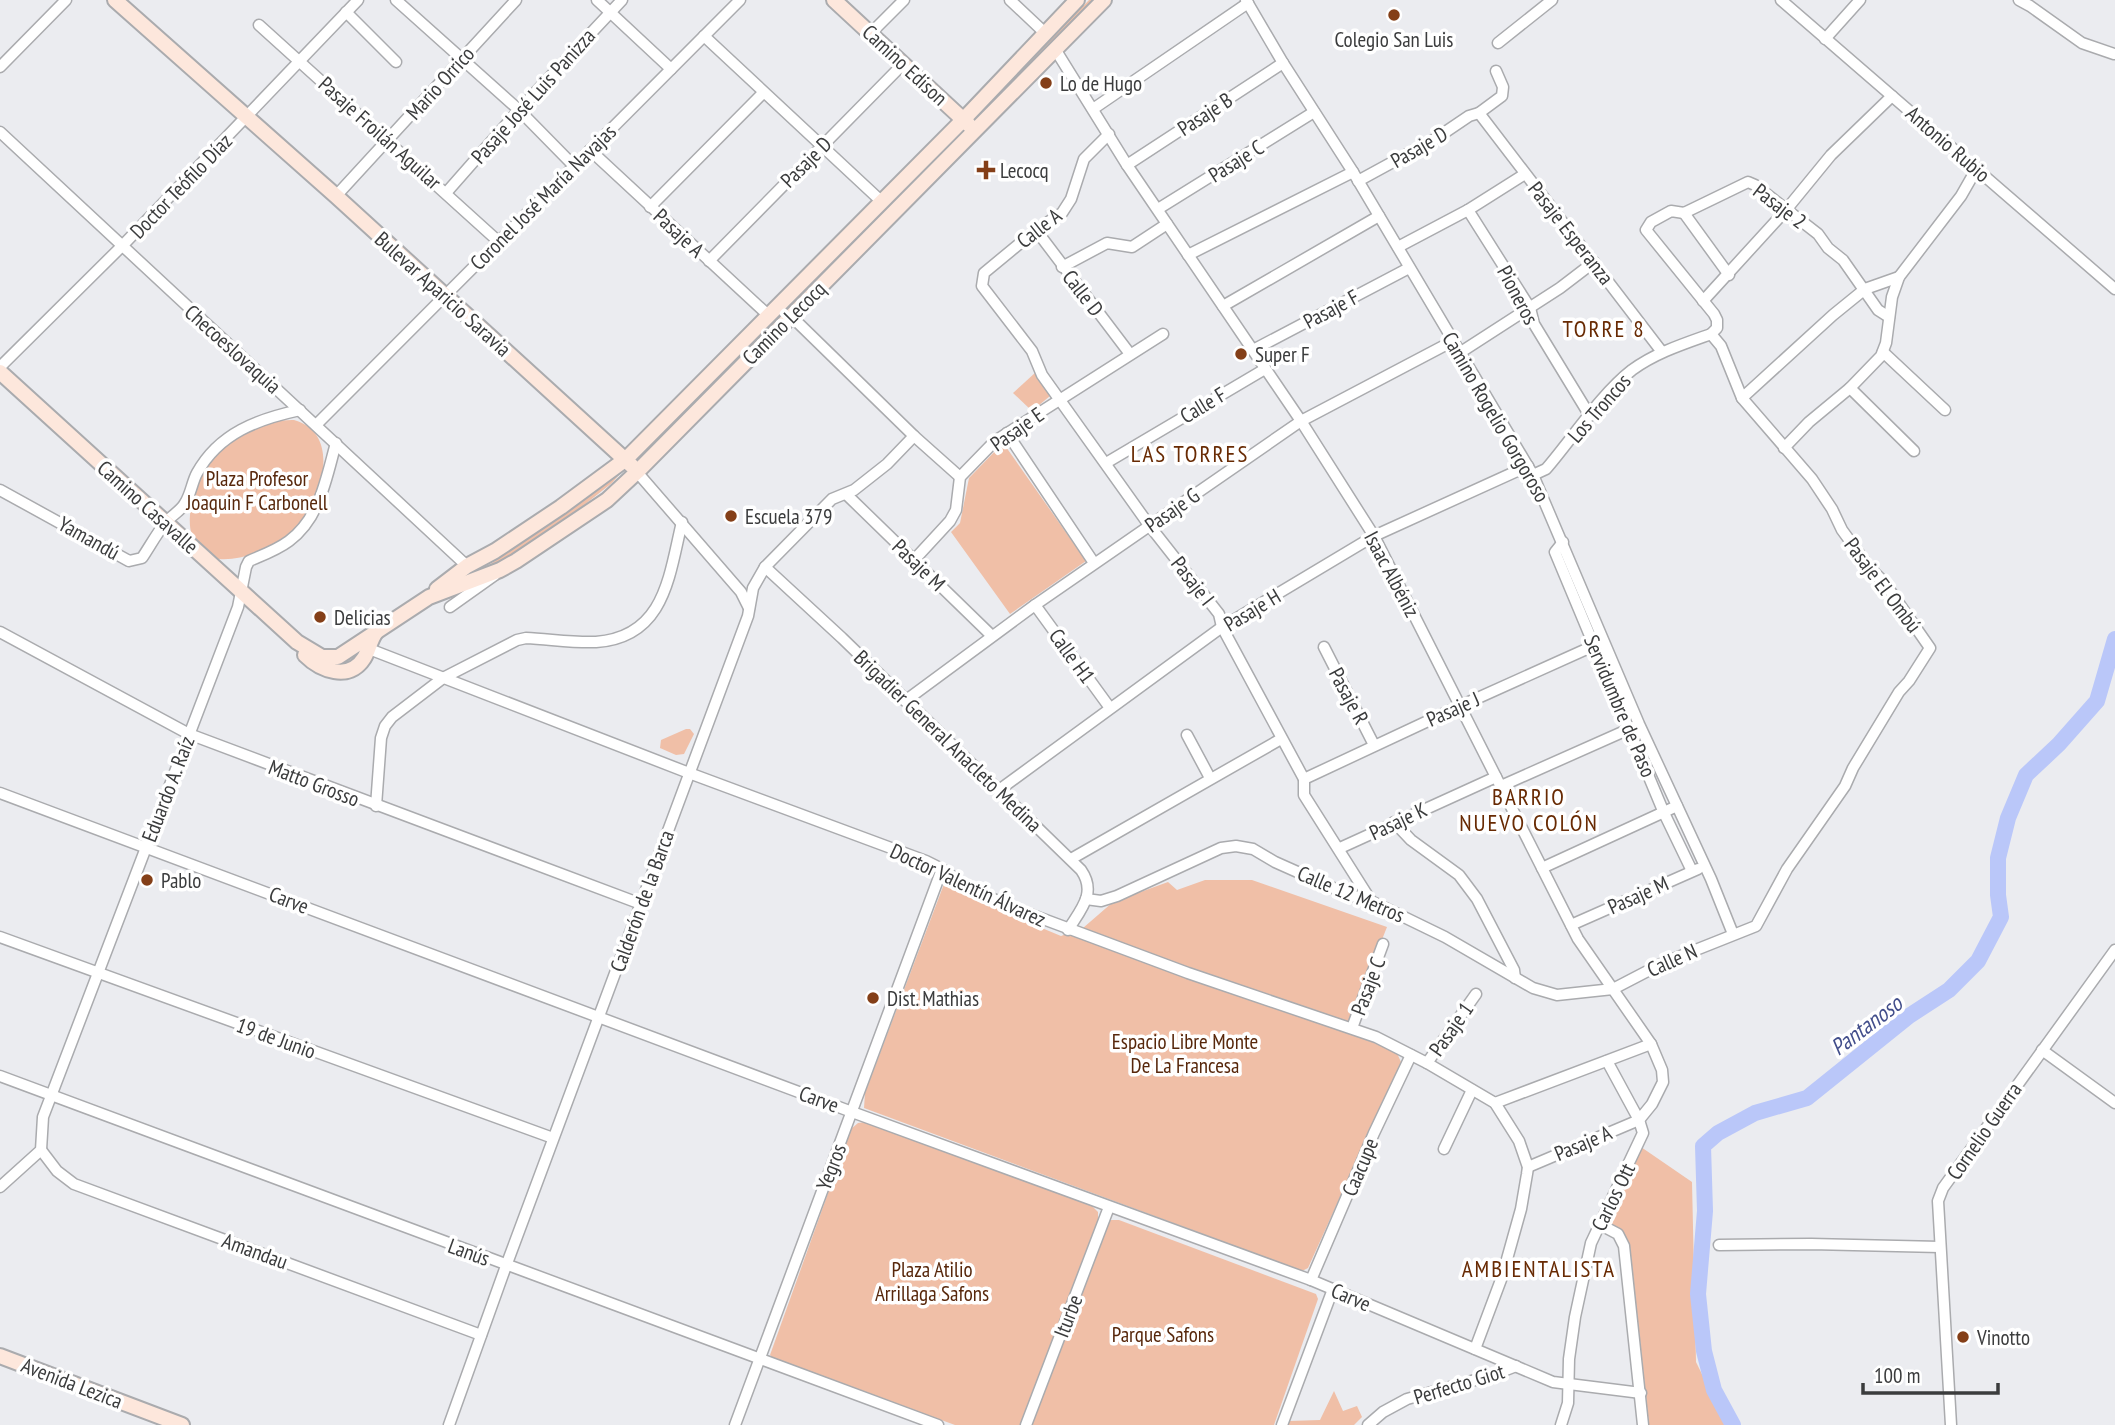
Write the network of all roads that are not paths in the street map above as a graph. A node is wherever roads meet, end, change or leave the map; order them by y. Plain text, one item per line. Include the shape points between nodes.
1 (66, 0) edge
2 (115, 0) edge
3 (358, 0) edge
4 (396, 0) edge
5 (516, 0) edge
6 (597, 0) edge
7 (622, 0) edge
8 (740, 0) edge
9 (834, 0) edge
10 (904, 0) edge
11 (1010, 0) edge
12 (1077, 0) edge
13 (1104, 0) edge
14 (1552, 0) edge
15 (1781, 0) edge
16 (1860, 0) edge
17 (2019, 0) edge
18 (1247, 1) edge
19 (346, 12) junction
20 (610, 13) junction
21 (259, 25) dead end
22 (1045, 33) junction
23 (870, 34) junction
24 (704, 37) junction
25 (1825, 38) junction
26 (1498, 43) dead end
27 (1055, 49) junction
28 (2114, 54) edge
29 (463, 58) junction
30 (301, 61) junction
31 (396, 62) dead end
32 (1283, 63) junction
33 (903, 64) junction
34 (0, 67) edge
35 (671, 69) junction
36 (1496, 71) dead end
37 (763, 93) junction
38 (1892, 96) junction
39 (1093, 109) junction
40 (519, 110) junction
41 (1314, 112) junction
42 (1479, 113) junction
43 (247, 117) junction
44 (963, 120) junction
45 (975, 131) junction
46 (0, 132) edge
47 (1109, 134) junction
48 (388, 141) junction
49 (821, 146) junction
50 (590, 150) junction
51 (1127, 165) junction
52 (574, 166) junction
53 (1977, 168) junction
54 (1525, 174) junction
55 (1355, 176) junction
56 (446, 193) junction
57 (335, 196) junction
58 (881, 201) junction
59 (650, 206) junction
60 (1158, 209) junction
61 (1468, 210) junction
62 (1786, 210) junction
63 (1684, 213) junction
64 (1379, 216) junction
65 (1167, 224) junction
66 (1036, 230) junction
67 (499, 242) junction
68 (121, 247) junction
69 (1398, 247) junction
70 (1188, 255) junction
71 (709, 261) junction
72 (1594, 261) junction
73 (1062, 267) junction
74 (1409, 268) junction
75 (1729, 275) junction
76 (1899, 277) junction
77 (981, 280) joint
78 (1866, 289) junction
79 (2115, 289) edge
80 (445, 295) junction
81 (1703, 301) junction
82 (1223, 306) junction
83 (1530, 308) junction
84 (768, 316) junction
85 (791, 316) junction
86 (1889, 317) junction
87 (1163, 334) dead end
88 (1711, 334) junction
89 (1453, 341) junction
90 (1253, 350) junction
91 (1461, 352) junction
92 (1662, 352) junction
93 (1883, 352) junction
94 (1130, 354) junction
95 (0, 369) edge
96 (1265, 369) junction
97 (1850, 388) junction
98 (1742, 398) junction
99 (1060, 400) junction
100 (300, 410) junction
101 (1945, 410) dead end
102 (1590, 416) junction
103 (1301, 421) junction
104 (316, 425) junction
105 (1007, 433) junction
106 (914, 436) junction
107 (335, 443) junction
108 (1784, 448) junction
109 (1914, 451) dead end
110 (626, 459) junction
111 (1106, 463) junction
112 (1530, 471) junction
113 (638, 472) junction
114 (960, 477) junction
115 (0, 489) edge
116 (846, 494) junction
117 (682, 522) junction
118 (165, 523) junction
119 (1149, 525) junction
120 (1374, 536) junction
121 (914, 560) junction
122 (1094, 563) junction
123 (467, 566) junction
124 (765, 567) junction
125 (500, 570) junction
126 (241, 592) junction
127 (429, 597) junction
128 (1035, 605) junction
129 (450, 607) dead end
130 (749, 608) junction
131 (1222, 627) junction
132 (0, 632) edge
133 (992, 636) junction
134 (296, 642) joint
135 (1599, 643) junction
136 (363, 646) junction
137 (1324, 647) dead end
138 (443, 678) junction
139 (905, 701) junction
140 (1460, 706) junction
141 (1110, 708) junction
142 (1635, 726) junction
143 (189, 734) junction
144 (1187, 735) dead end
145 (1281, 740) junction
146 (1374, 745) junction
147 (689, 773) junction
148 (1210, 778) junction
149 (1304, 779) junction
150 (1498, 782) junction
151 (999, 790) junction
152 (0, 793) edge
153 (376, 806) junction
154 (1677, 806) junction
155 (1664, 813) junction
156 (1394, 822) junction
157 (147, 846) junction
158 (1339, 848) junction
159 (1071, 859) junction
160 (1704, 866) junction
161 (1542, 868) junction
162 (942, 869) junction
163 (1692, 871) junction
164 (1086, 899) junction
165 (1371, 901) junction
166 (641, 904) junction
167 (1571, 925) junction
168 (1068, 930) junction
169 (1733, 934) junction
170 (0, 937) edge
171 (1383, 944) dead end
172 (2115, 950) edge
173 (97, 973) junction
174 (1515, 978) junction
175 (1613, 989) junction
176 (1476, 994) dead end
177 (598, 1017) junction
178 (1352, 1028) junction
179 (1651, 1044) junction
180 (2042, 1050) junction
181 (1411, 1055) junction
182 (1607, 1061) junction
183 (1427, 1063) junction
184 (0, 1076) edge
185 (1472, 1090) junction
186 (51, 1096) junction
187 (2115, 1102) edge
188 (1496, 1103) junction
189 (852, 1112) junction
190 (1639, 1120) junction
191 (553, 1138) junction
192 (1444, 1149) dead end
193 (41, 1150) junction
194 (1528, 1167) junction
195 (0, 1187) edge
196 (1109, 1207) junction
197 (1599, 1224) junction
198 (1719, 1245) dead end
199 (1940, 1247) junction
200 (506, 1265) junction
201 (1311, 1280) junction
202 (1332, 1289) junction
203 (481, 1335) junction
204 (1475, 1349) junction
205 (0, 1356) edge
206 (759, 1360) junction
207 (1516, 1366) junction
208 (1569, 1385) junction
209 (1641, 1393) junction
210 (183, 1425) edge
211 (449, 1425) edge
212 (735, 1425) edge
213 (938, 1425) edge
214 (1026, 1425) edge
215 (1282, 1425) edge
216 (1368, 1425) edge
217 (1561, 1425) edge
218 (1643, 1425) edge
219 (1951, 1425) edge

1 - 34 street
2 - 43 street, Bulevar Aparicio Saravia
3 - 19 street, Doctor Teófilo Díaz
4 - 29 street
5 - 29 street, Mario Orrico
6 - 20 street
7 - 20 street, Pasaje José Luis Panizza
8 - 24 street, Coronel José María Navajas
9 - 23 street, Camino Edison
10 - 23 street
11 - 22 street
12 - 22 street, Camino Lecocq
13 - 27 street, Camino Lecocq
14 - 26 street
15 - 25 street, Antonio Rubio
16 - 25 street
17 - 28 street via 2082,43
18 - 32 street, Camino Rogelio Gorgoroso
18 - 39 street
19 - 30 street, Doctor Teófilo Díaz
19 - 31 street
20 - 35 street
20 - 40 street, Pasaje José Luis Panizza
21 - 30 street, Pasaje Froilán Aguilar
22 - 44 street, Camino Lecocq
23 - 33 street, Camino Edison
24 - 35 street, Coronel José María Navajas
24 - 37 street
25 - 38 street, Antonio Rubio
27 - 39 street, Isaac Albéniz
27 - 45 street, Camino Lecocq
29 - 40 street
29 - 48 street, Mario Orrico
30 - 43 street, Doctor Teófilo Díaz
30 - 48 street, Pasaje Froilán Aguilar
32 - 41 street, Camino Rogelio Gorgoroso
32 - 51 street, Pasaje B
33 - 44 street, Camino Edison
33 - 49 street, Pasaje D
35 - 50 street, Coronel José María Navajas
36 - 42 street, Pasaje D via 1502,96
37 - 49 street
37 - 59 street
38 - 53 street, Antonio Rubio
38 - 62 street via 1844,140
39 - 47 street, Isaac Albéniz
40 - 52 street
40 - 56 street, Pasaje José Luis Panizza
41 - 55 street, Camino Rogelio Gorgoroso
41 - 60 street, Pasaje C
42 - 54 street, Pasaje Esperanza
42 - 55 street, Pasaje D
43 - 57 street, Bulevar Aparicio Saravia
43 - 68 street, Doctor Teófilo Díaz
44 - 45 street, Camino Edison
44 - 58 street, Camino Lecocq
45 - 85 street, Camino Lecocq
46 - 68 street, Checoeslovaquia
47 - 51 street, Isaac Albéniz
47 - 66 street, Calle A via 1084,159 1062,213
48 - 56 street, Pasaje Froilán Aguilar
48 - 57 street, Mario Orrico
49 - 58 street
49 - 71 street, Pasaje D
50 - 52 street, Coronel José María Navajas
50 - 59 street, Pasaje A
51 - 60 street, Isaac Albéniz
52 - 67 street, Coronel José María Navajas
53 - 76 street via 1961,197
53 - 79 street, Antonio Rubio
54 - 61 street
54 - 72 street, Pasaje Esperanza
55 - 64 street, Camino Rogelio Gorgoroso
55 - 70 street, Pasaje D
56 - 67 street, Pasaje Froilán Aguilar
57 - 80 street, Bulevar Aparicio Saravia
58 - 84 street, Camino Lecocq
59 - 71 street, Pasaje A
60 - 65 street, Isaac Albéniz
61 - 69 street
61 - 83 street, Pioneros
62 - 63 street, Pasaje 2 via 1748,182
62 - 75 street
62 - 78 street, Pasaje 2 via 1818,234
63 - 75 street
63 - 81 street, Pasaje 2 via 1671,211 1646,230
64 - 69 street, Camino Rogelio Gorgoroso
64 - 82 street
65 - 70 street, Isaac Albéniz
65 - 73 street via 1132,247 1107,243
66 - 73 street, Calle D
66 - 77 street, Calle A via 984,272
67 - 80 street, Coronel José María Navajas
68 - 95 street, Doctor Teófilo Díaz
68 - 100 street, Checoeslovaquia
69 - 74 street, Camino Rogelio Gorgoroso
70 - 82 street, Isaac Albéniz
71 - 84 street, Pasaje A
72 - 83 street
72 - 92 street, Pasaje Esperanza
73 - 94 street, Calle D
74 - 89 street, Camino Rogelio Gorgoroso
74 - 90 street, Pasaje F
75 - 81 street
76 - 78 street
76 - 86 street
77 - 99 street, Pasaje I via 1032,351
78 - 86 street, Pasaje 2 via 1878,310
78 - 98 street
80 - 104 street, Coronel José María Navajas
80 - 110 street, Bulevar Aparicio Saravia
81 - 88 street via 1717,320
82 - 90 street, Isaac Albéniz
83 - 91 street
83 - 102 street, Pioneros via 1534,324
84 - 110 street, Camino Lecocq
85 - 106 street
85 - 113 street, Camino Lecocq
86 - 93 street
87 - 94 street, Pasaje E
88 - 92 street, Los Troncos
88 - 98 street, Pasaje El Ombú via 1721,346
89 - 91 street, Camino Rogelio Gorgoroso
89 - 103 street, Pasaje G
90 - 96 street, Isaac Albéniz
91 - 112 street, Camino Rogelio Gorgoroso
92 - 102 street, Los Troncos via 1624,377
93 - 97 street
93 - 101 street
94 - 99 street, Pasaje E
95 - 118 street, Camino Casavalle
96 - 103 street, Isaac Albéniz
96 - 111 street, Calle F
97 - 108 street
97 - 109 street
98 - 108 street, Pasaje El Ombú
99 - 105 street, Pasaje E
99 - 111 street, Pasaje I
100 - 104 street, Checoeslovaquia
100 - 118 street via 247,426 226,438 197,473 186,503
102 - 112 street, Los Troncos via 1546,469
103 - 119 street, Pasaje G
103 - 120 street, Isaac Albéniz
104 - 107 street, Checoeslovaquia
105 - 114 street, Pasaje E
105 - 122 street
106 - 114 street
106 - 116 street, Calderón de la Barca via 887,464
107 - 123 street, Checoeslovaquia
107 - 126 street, Eduardo A. Raíz via 324,487 308,520 288,542 249,561
108 - 169 street, Pasaje El Ombú via 1812,479 1842,530 1930,648 1892,703 1845,786 1787,869 1756,926
110 - 113 street, Bulevar Aparicio Saravia
110 - 123 street, Camino Lecocq via 561,507
111 - 119 street, Pasaje I
112 - 120 street, Pasaje H
112 - 135 street, Camino Rogelio Gorgoroso via 1563,542
113 - 117 street, Bulevar Aparicio Saravia
113 - 125 street, Camino Lecocq via 607,500
114 - 121 street via 954,514
115 - 118 street, Yamandú via 130,561 142,558
116 - 121 street, Pasaje M
116 - 124 street, Calderón de la Barca via 826,504
117 - 130 street, Bulevar Aparicio Saravia
117 - 138 street via 663,598 643,624 620,637 594,642 526,638
118 - 126 street, Camino Casavalle
119 - 122 street, Pasaje G
119 - 131 street, Pasaje I via 1219,614
120 - 131 street, Pasaje H
120 - 140 street, Isaac Albéniz
121 - 133 street, Pasaje M
122 - 128 street, Pasaje G
123 - 127 street, Camino Lecocq
124 - 130 street, Calderón de la Barca
124 - 139 street, Brigadier General Anacleto Medina
125 - 127 street, Camino Lecocq
125 - 129 street
126 - 134 street, Camino Casavalle
126 - 143 street, Eduardo A. Raíz
127 - 136 street, Camino Lecocq
128 - 133 street, Pasaje G
128 - 141 street, Calle H1
130 - 147 street, Calderón de la Barca
131 - 141 street, Pasaje H
131 - 145 street, Pasaje I
132 - 143 street, Matto Grosso
133 - 139 street, Pasaje G
134 - 136 street, Camino Lecocq via 314,664 335,671 358,665
135 - 140 street, Pasaje J
135 - 142 street, Camino Rogelio Gorgoroso
136 - 138 street, Doctor Valentín Álvarez
137 - 146 street, Pasaje R
138 - 147 street, Doctor Valentín Álvarez
138 - 153 street via 385,726
139 - 151 street, Brigadier General Anacleto Medina
140 - 146 street, Pasaje J
140 - 150 street, Isaac Albéniz
141 - 151 street, Pasaje H
142 - 150 street, Pasaje K
142 - 154 street, Camino Rogelio Gorgoroso
142 - 155 street, Servidumbre de Paso
143 - 153 street, Matto Grosso
143 - 157 street, Eduardo A. Raíz
144 - 148 street
145 - 148 street
145 - 149 street, Pasaje I
146 - 149 street, Pasaje J
147 - 162 street, Doctor Valentín Álvarez
147 - 166 street, Calderón de la Barca
148 - 159 street
149 - 158 street, Pasaje I via 1304,795
150 - 156 street, Pasaje K
150 - 161 street, Isaac Albéniz
151 - 159 street, Brigadier General Anacleto Medina
152 - 157 street, Carve
153 - 166 street, Matto Grosso
154 - 155 street
154 - 160 street, Camino Rogelio Gorgoroso
155 - 161 street
155 - 163 street, Servidumbre de Paso
156 - 158 street, Pasaje K
156 - 174 street via 1459,875
157 - 173 street, Eduardo A. Raíz
157 - 177 street, Carve
158 - 165 street, Pasaje I
159 - 164 street, Brigadier General Anacleto Medina via 1088,881
160 - 163 street, Pasaje M
160 - 169 street, Camino Rogelio Gorgoroso
161 - 167 street, Isaac Albéniz
162 - 168 street, Doctor Valentín Álvarez via 986,898
162 - 189 street, Yegros
163 - 167 street, Pasaje M
164 - 165 street, Calle 12 Metros via 1118,896 1222,848 1236,846 1253,849
164 - 168 street
165 - 174 street, Calle 12 Metros
166 - 177 street, Calderón de la Barca
167 - 175 street, Isaac Albéniz
168 - 178 street, Doctor Valentín Álvarez
169 - 175 street, Calle N
170 - 173 street, 19 de Junio
171 - 178 street, Pasaje C
172 - 180 street, Cornelio Guerra
173 - 186 street, Eduardo A. Raíz
173 - 191 street, 19 de Junio
174 - 175 street, Calle 12 Metros via 1557,995
175 - 179 street, Isaac Albéniz
176 - 183 street, Pasaje 1
177 - 189 street, Carve
177 - 191 street, Calderón de la Barca
178 - 181 street, Doctor Valentín Álvarez
179 - 182 street
179 - 190 street, Isaac Albéniz via 1663,1082
180 - 187 street
180 - 199 street, Cornelio Guerra via 1943,1188 1938,1200
181 - 183 street, Doctor Valentín Álvarez
181 - 201 street, Caacupe
182 - 188 street
182 - 190 street
183 - 185 street, Doctor Valentín Álvarez
184 - 186 street, Lanús
185 - 188 street, Doctor Valentín Álvarez
185 - 192 street
186 - 193 street, Eduardo A. Raíz via 41,1126
186 - 200 street, Lanús
188 - 194 street via 1512,1127
189 - 196 street, Carve
189 - 206 street, Yegros
190 - 194 street, Pasaje A
190 - 197 street, Carlos Ott via 1643,1128 1640,1142
191 - 200 street, Calderón de la Barca
193 - 195 street
193 - 203 street, Amandau via 57,1171 75,1184
194 - 204 street via 1502,1277
196 - 201 street, Carve
196 - 214 street, Iturbe
197 - 208 street, Carlos Ott via 1575,1317
197 - 209 street via 1618,1234 1624,1245
198 - 199 street
199 - 219 street, Cornelio Guerra
200 - 203 street, Calderón de la Barca
200 - 206 street, Lanús
201 - 202 street, Carve
202 - 204 street, Carve
202 - 215 street
203 - 211 street, Calderón de la Barca
204 - 207 street, Carve
205 - 210 street, Avenida Lezica
206 - 212 street, Yegros
206 - 213 street, Lanús
207 - 208 street, Carve
207 - 216 street, Perfecto Giot via 1407,1399
208 - 209 street, Carve
208 - 217 street, Carlos Ott
209 - 218 street

